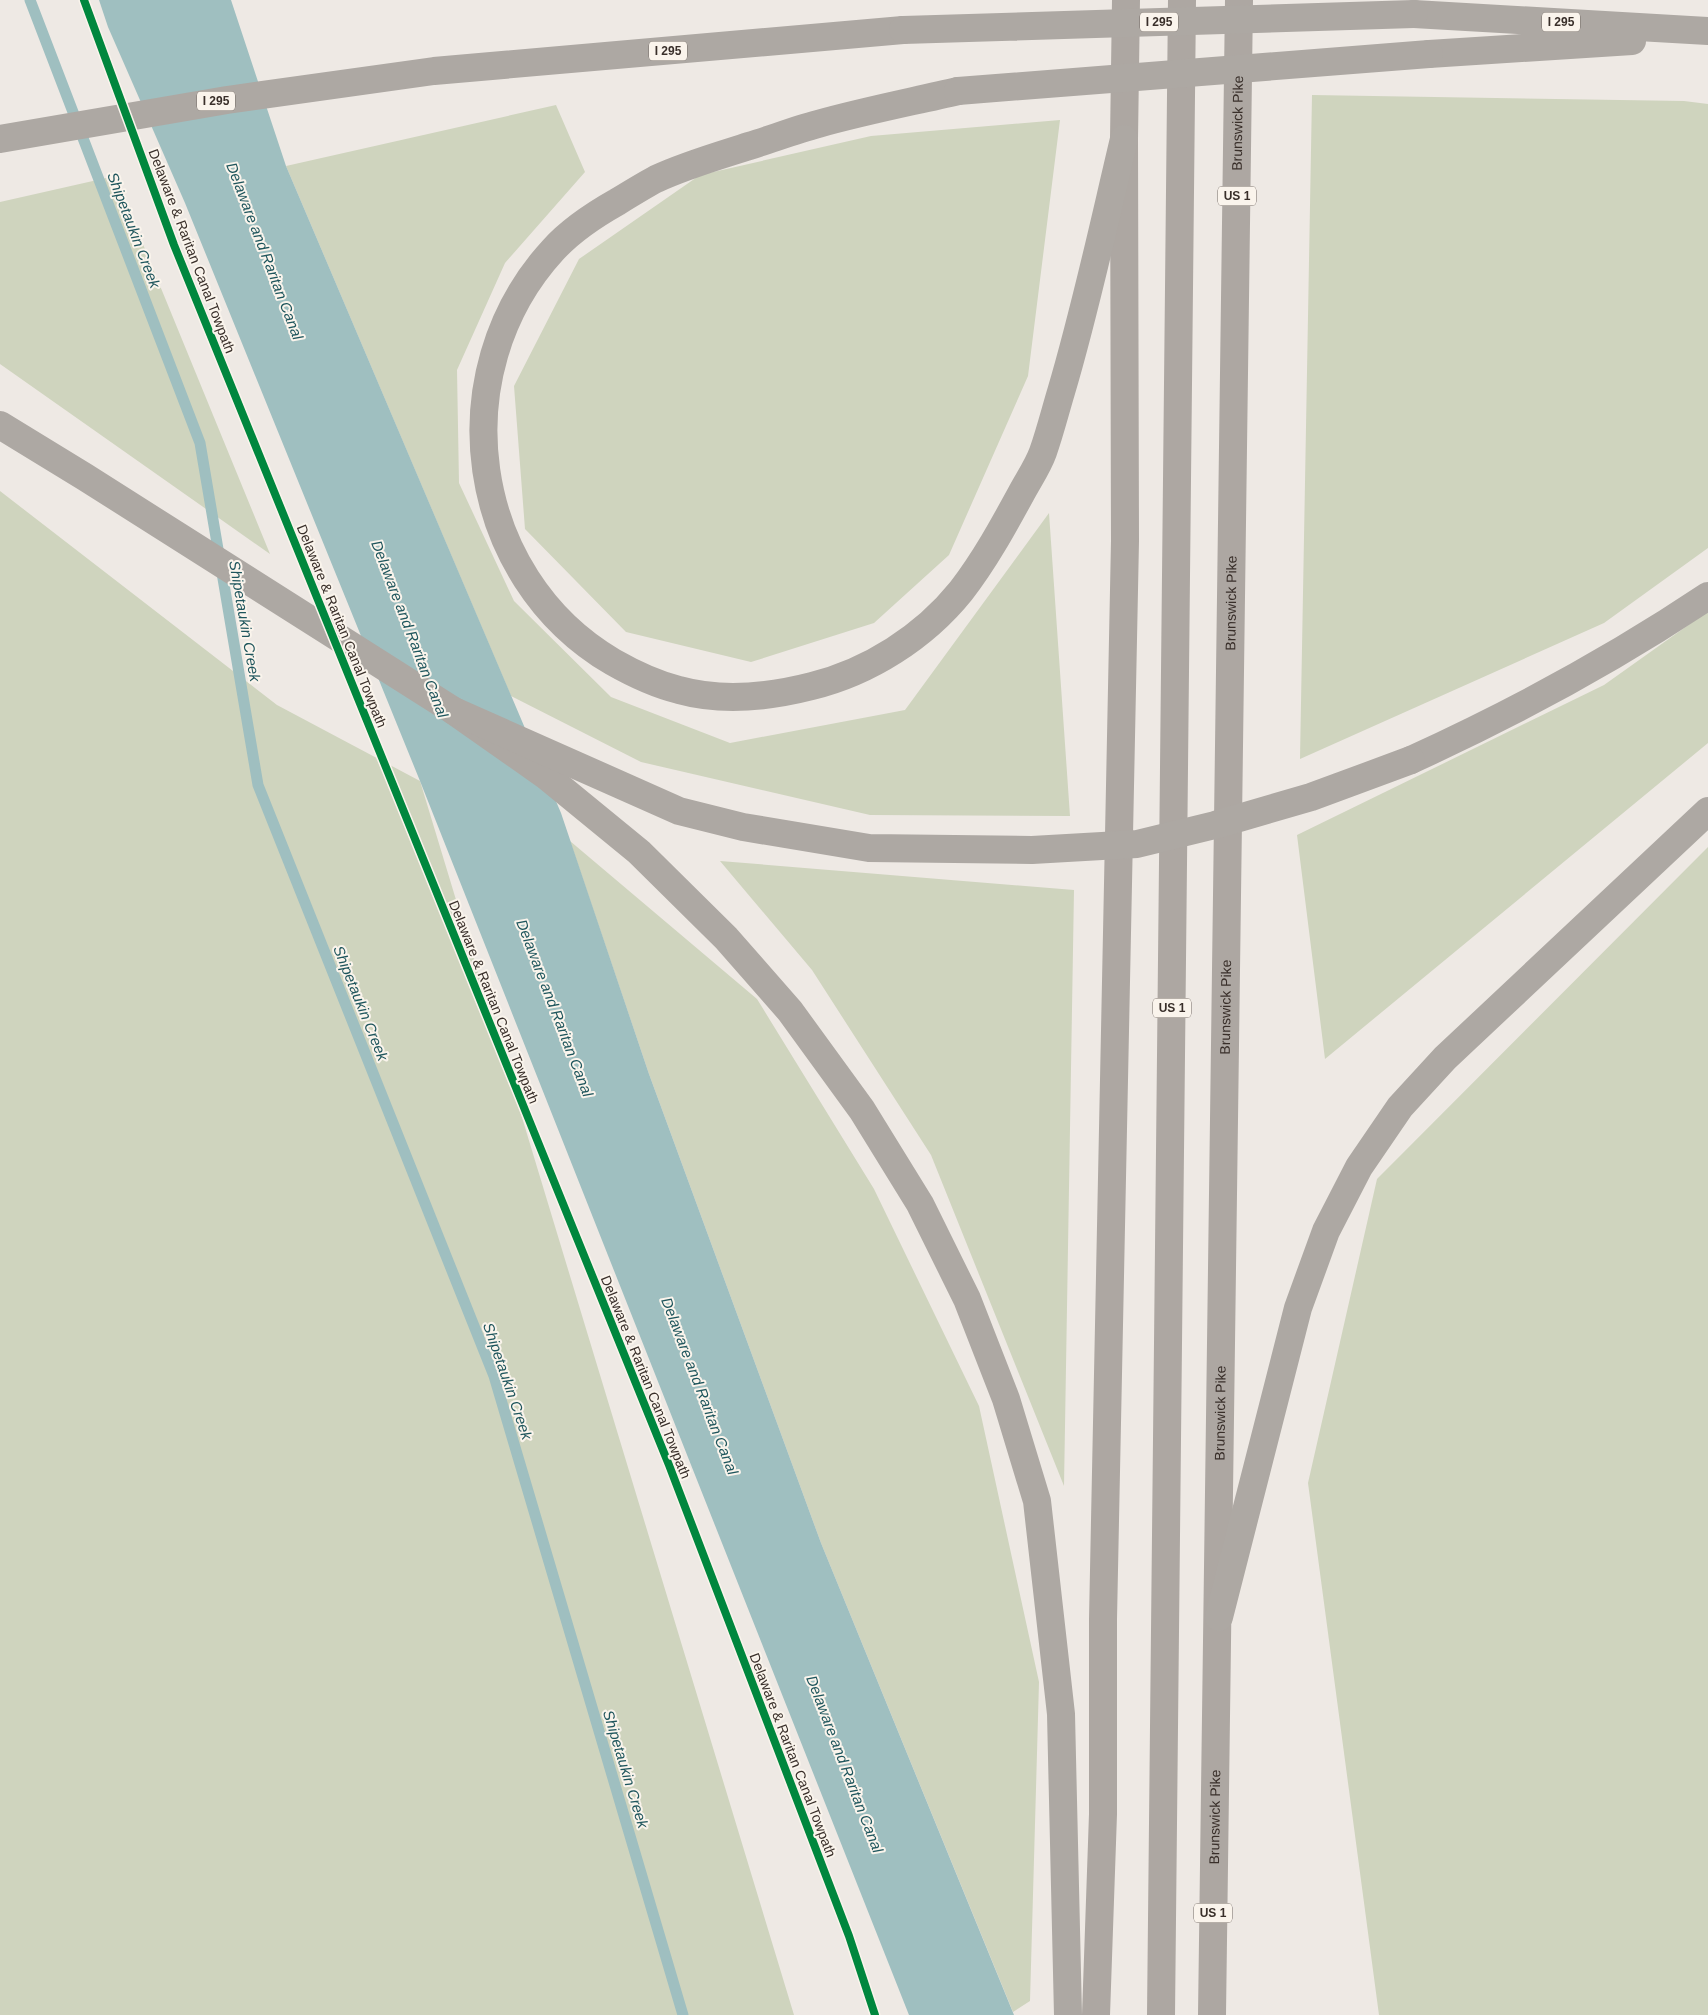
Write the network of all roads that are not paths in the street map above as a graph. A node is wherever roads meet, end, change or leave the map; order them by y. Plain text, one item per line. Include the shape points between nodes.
1 (1126, 0) edge
2 (1182, 0) edge
3 (1239, 0) edge
4 (1708, 31) edge
5 (1708, 36) edge
6 (0, 138) edge
7 (1124, 138) junction
8 (0, 425) edge
9 (1708, 596) edge
10 (454, 711) junction
11 (1708, 811) edge
12 (1219, 1618) junction
13 (1068, 2015) edge
14 (1096, 2015) edge
15 (1162, 2015) edge
16 (1212, 2015) edge

1 - 7 highway
2 - 15 highway, US 1
3 - 12 highway, Brunswick Pike / US 1
4 - 6 highway, I 295, bridge via 1414,14 903,30 434,71 227,100
5 - 7 highway, bridge via 958,91 818,124 710,158 657,179 592,216 555,247 524,285 502,328 487,380 483,428 488,486 503,535 524,576 555,616 593,650 637,675 680,691 727,697 782,694 836,680 880,659 926,627 960,591 990,548 1042,455 1077,339
7 - 14 highway via 1124,552 1103,1608 1103,1814
8 - 10 highway
9 - 10 highway, bridge via 1662,627 1550,692 1411,760 1311,797 1137,844 1032,850 869,848 743,827 679,811
10 - 13 highway, bridge via 545,775 639,852 726,938 790,1012 862,1110 924,1212 967,1299 1003,1390 1037,1501 1061,1714
11 - 12 highway via 1445,1058 1400,1108 1360,1167 1326,1231 1298,1308
12 - 16 highway, Brunswick Pike / US 1

